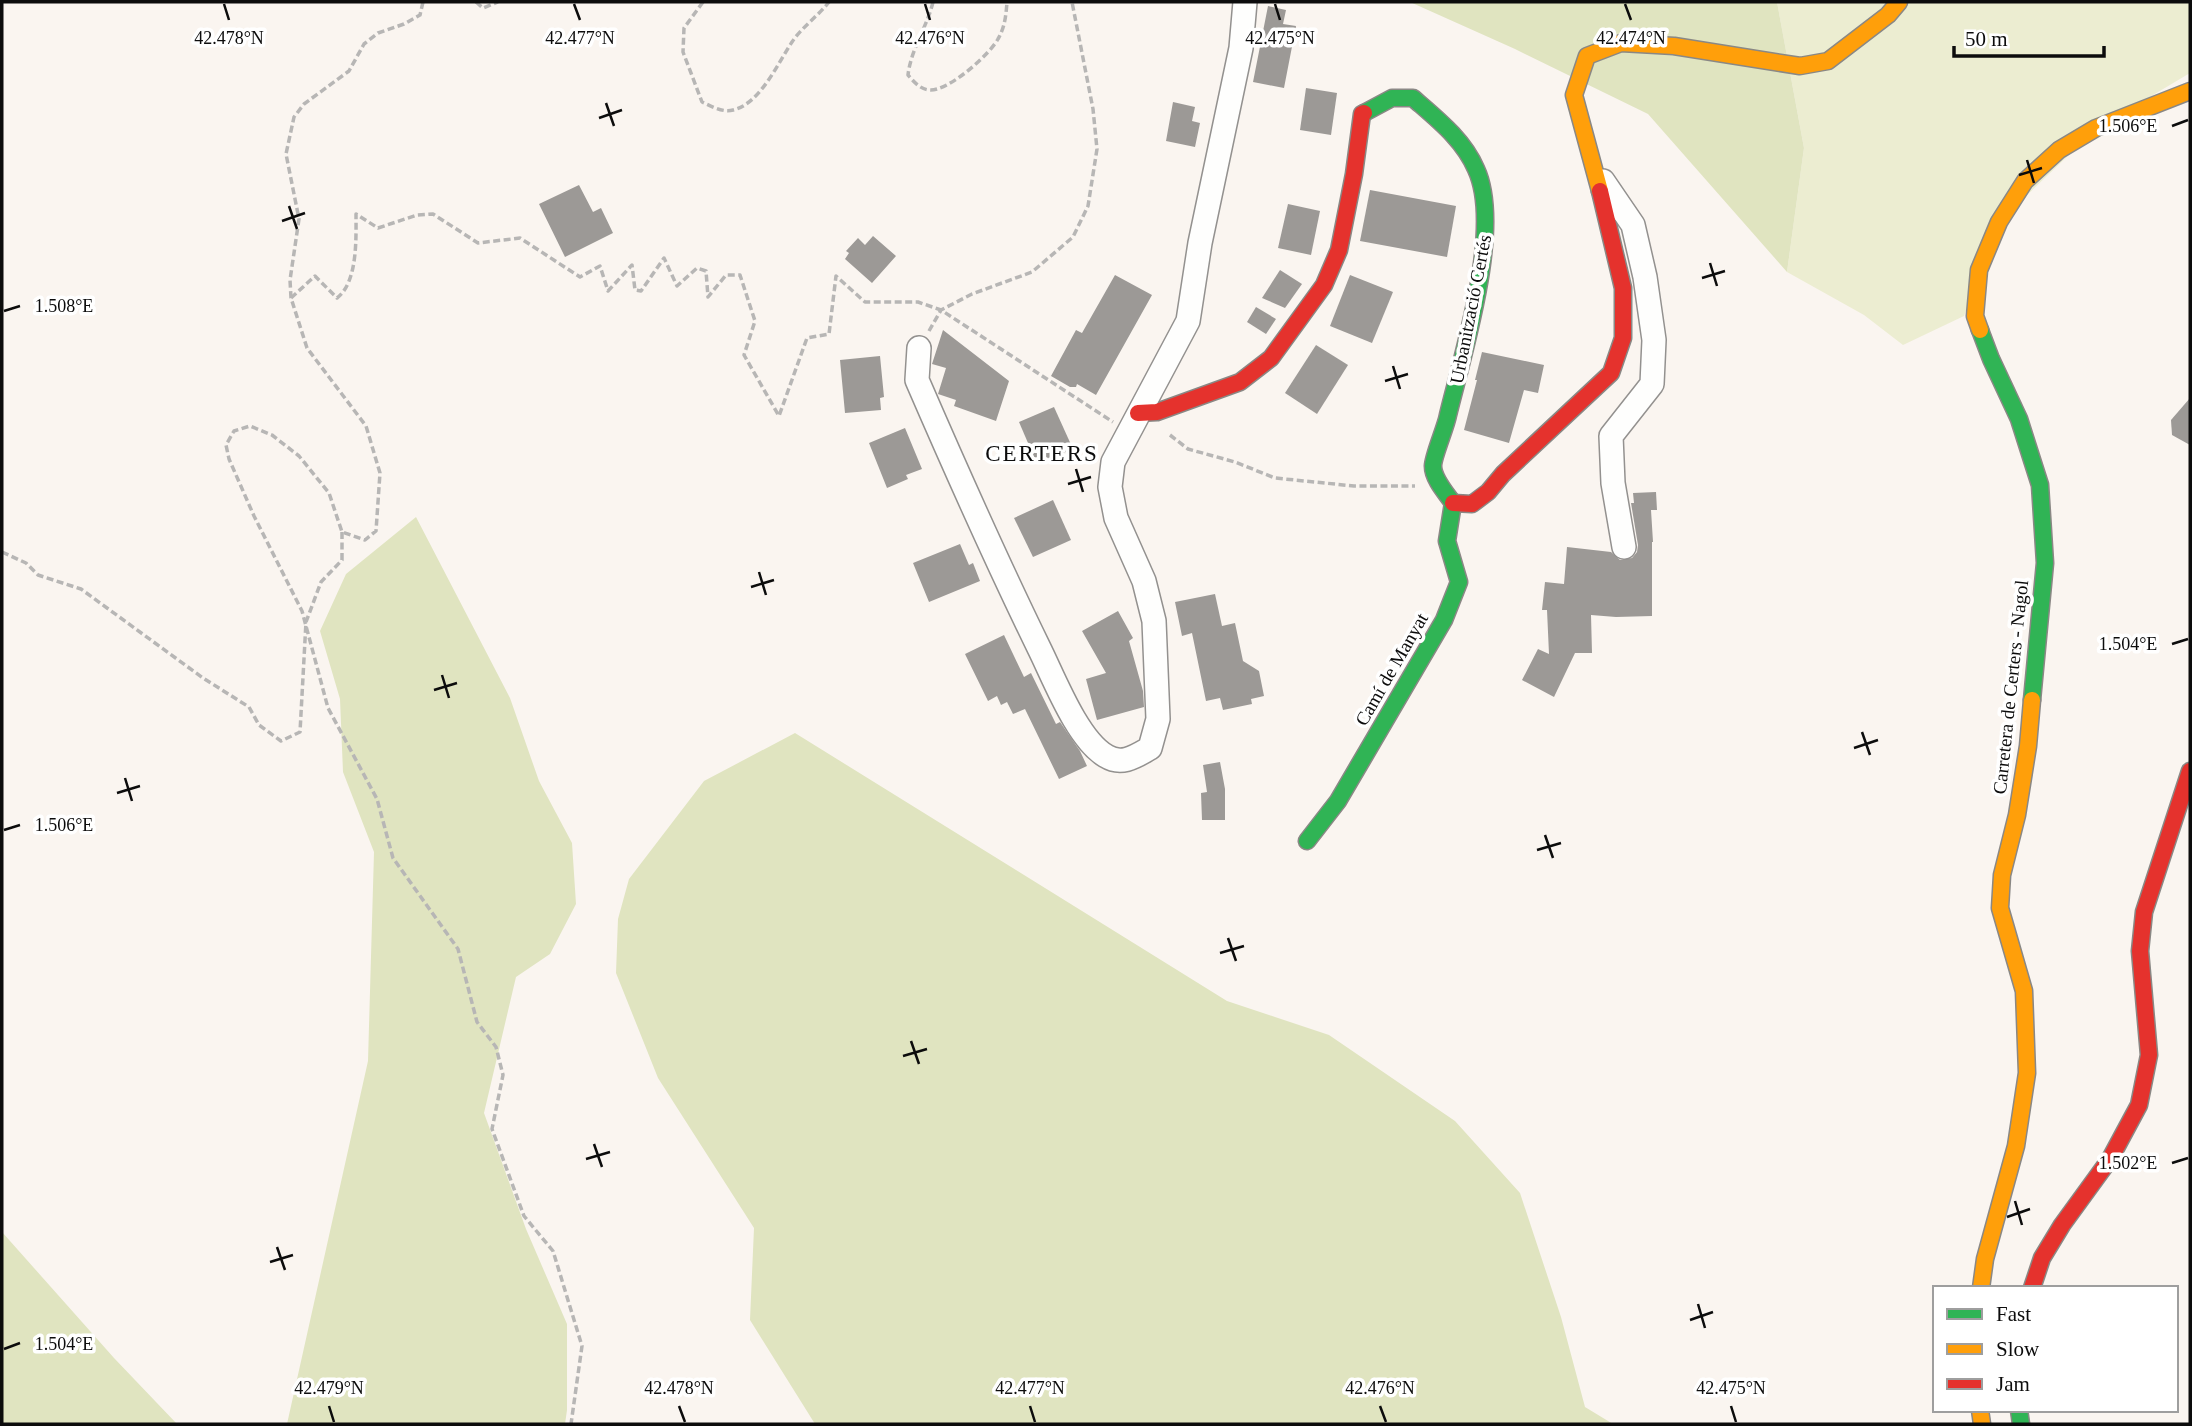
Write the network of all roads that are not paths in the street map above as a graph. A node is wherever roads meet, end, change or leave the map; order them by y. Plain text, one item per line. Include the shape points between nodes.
1 (1245, 2) edge
2 (1899, 2) edge
3 (2190, 91) edge
4 (1595, 170) junction
5 (919, 348) road end
6 (1134, 423) junction
7 (1453, 503) junction
8 (1624, 547) dead end
9 (2190, 771) edge
10 (1307, 841) dead end
11 (1981, 1286) edge
12 (2033, 1286) edge

1 - 6 street via 1241,48 1188,321
2 - 4 main road via 1828,61 1800,66 1674,46 1621,43 1587,56 1574,95
3 - 11 main road, Carretera de Certers - Nagol via 2096,128 2060,150 2025,181 1998,222 1979,270 1975,316 2019,419 2040,485 2046,563 2028,746 2002,875 2000,908 2024,991 2027,1073 2016,1146
4 - 7 main road via 1623,288 1623,338 1611,373 1488,492 1472,504
4 - 8 street via 1633,225 1654,340 1652,384 1611,436 1613,484
5 - 6 street via 918,380 1068,706 1090,743 1108,758 1129,760 1150,748 1158,719 1154,621 1144,581 1116,518 1110,487 1113,462
6 - 7 main road, Urbanització Certés via 1240,382 1271,359 1324,285 1339,250 1362,114 1392,98 1413,98 1460,142 1477,170 1486,203 1485,247 1474,308 1433,466
7 - 10 main road, Camí de Manyat via 1447,541 1459,582 1444,620 1338,802
9 - 12 main road via 2144,912 2140,951 2149,1055 2138,1105 2110,1159 2042,1258

